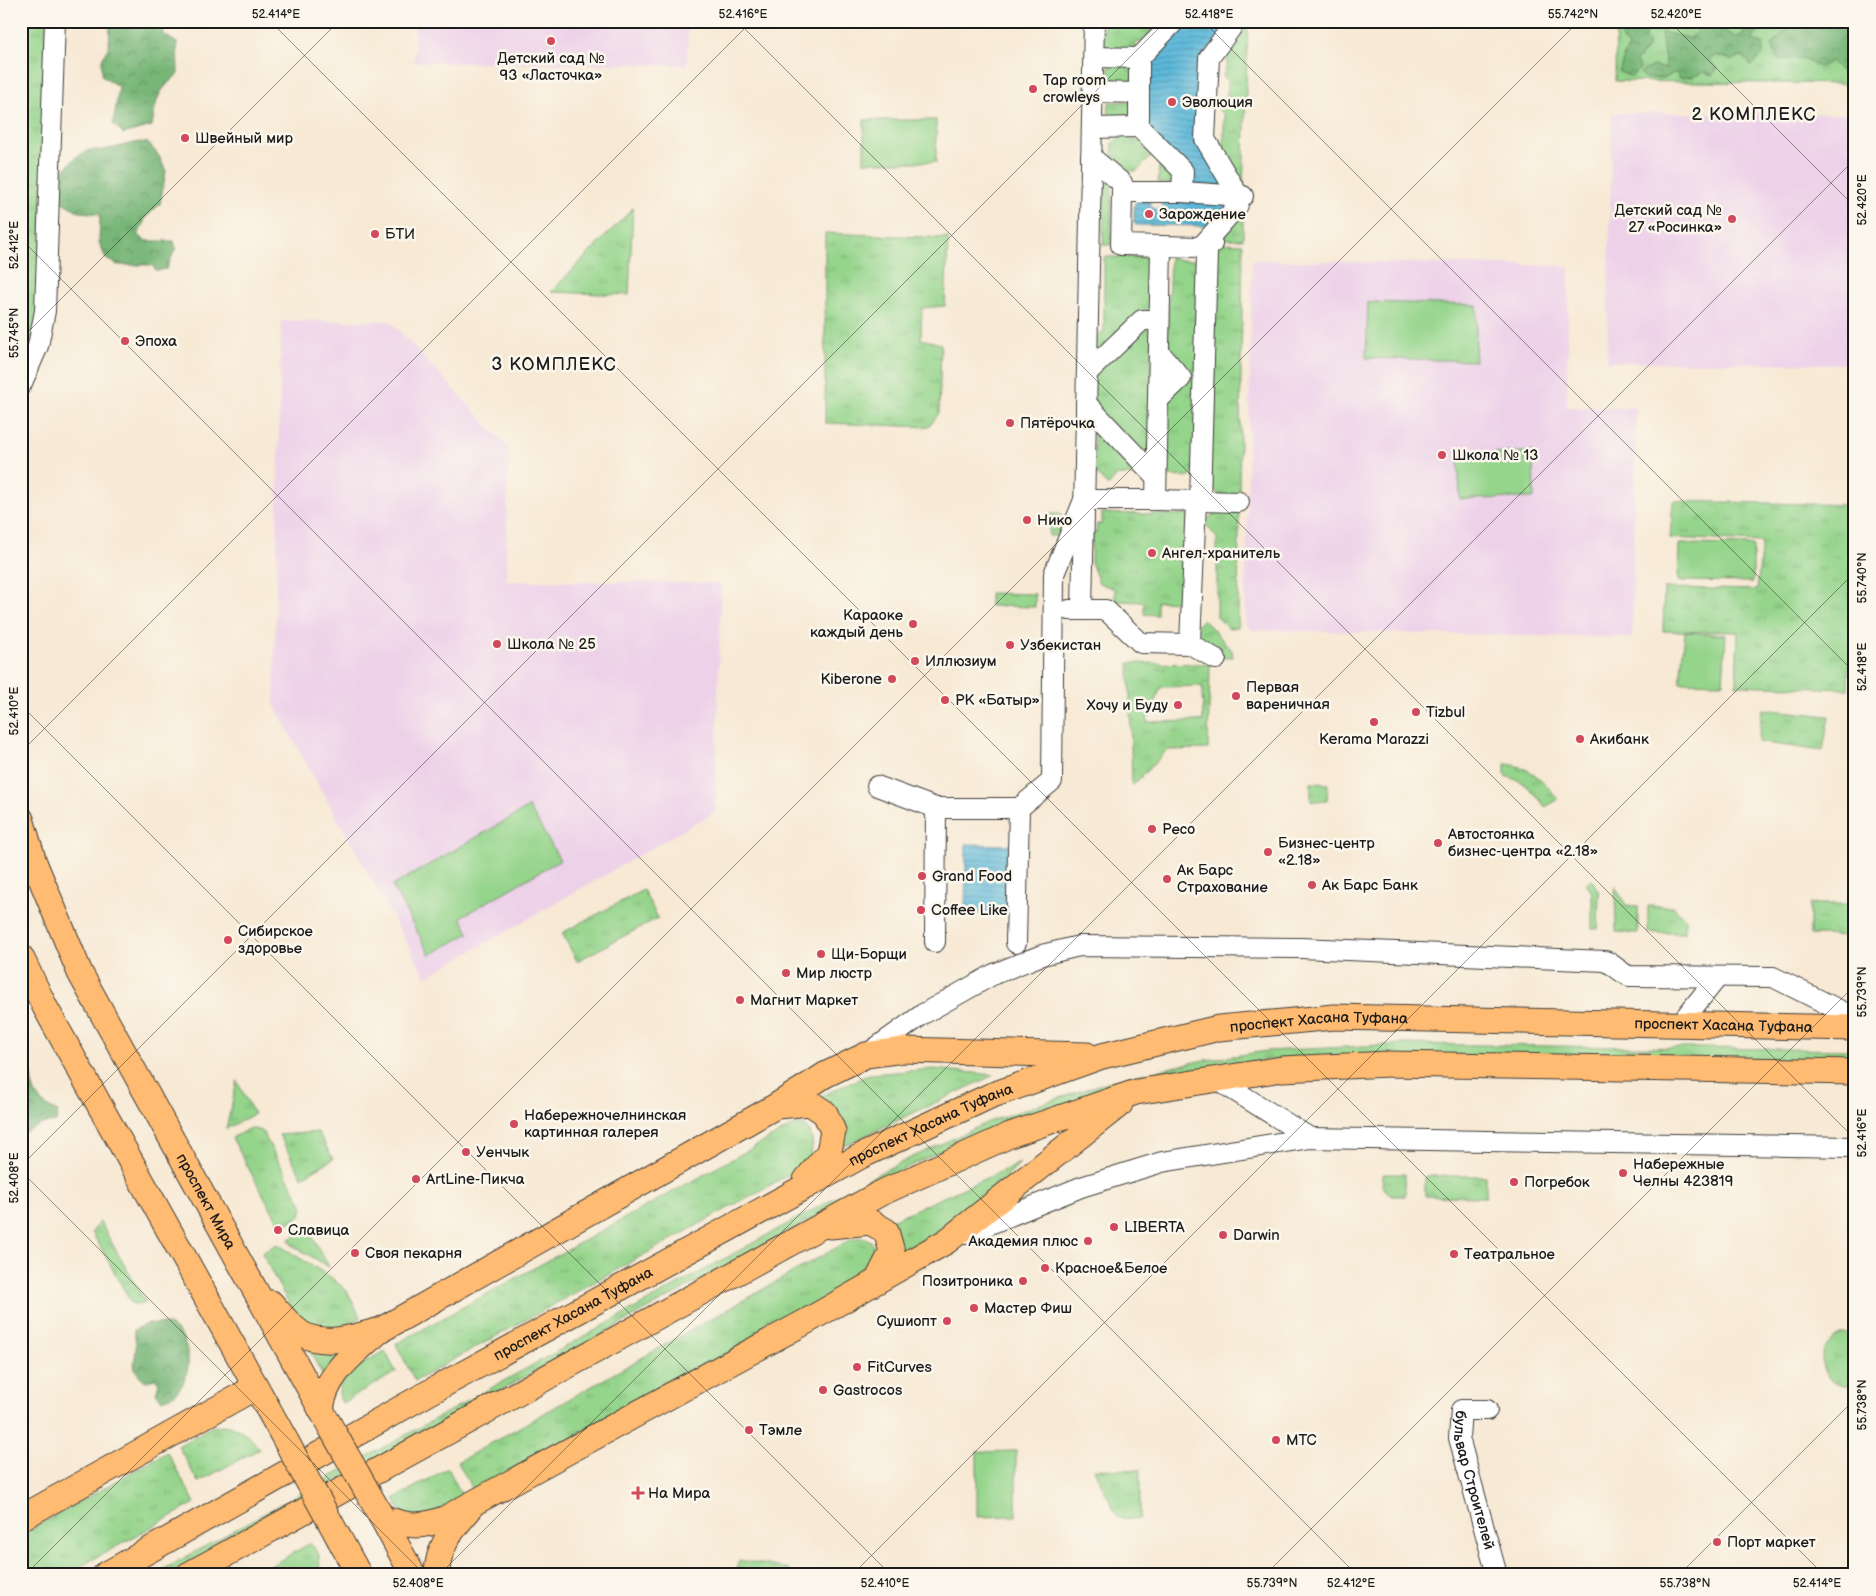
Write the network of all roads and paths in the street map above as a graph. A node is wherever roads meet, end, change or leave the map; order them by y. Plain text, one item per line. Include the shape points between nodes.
1 (55, 21) edge
2 (1094, 21) edge
3 (1175, 21) edge
4 (1236, 21) edge
5 (1094, 57) junction
6 (1139, 58) junction
7 (1093, 92) junction
8 (1139, 93) junction
9 (1139, 127) junction
10 (1092, 128) junction
11 (1091, 158) junction
12 (1122, 192) junction
13 (1182, 192) junction
14 (1240, 200) junction
15 (1208, 239) junction
16 (1121, 245) junction
17 (1161, 246) junction
18 (1090, 250) junction
19 (1160, 320) junction
20 (1159, 352) junction
21 (1087, 373) junction
22 (1158, 378) junction
23 (1181, 378) junction
24 (1203, 378) junction
25 (21, 385) edge
26 (1158, 400) junction
27 (1086, 403) junction
28 (1156, 477) junction
29 (1084, 500) junction
30 (1156, 500) junction
31 (1198, 501) junction
32 (1239, 502) dead end
33 (1047, 574) junction
34 (1082, 574) junction
35 (1054, 609) junction
36 (1082, 610) junction
37 (1190, 644) junction
38 (1216, 659) dead end
39 (876, 786) dead end
40 (936, 808) junction
41 (1019, 808) junction
42 (21, 820) edge
43 (935, 942) dead end
44 (1016, 943) dead end
45 (24, 966) edge
46 (1718, 978) junction
47 (1855, 1018) edge
48 (1679, 1024) junction
49 (1855, 1028) edge
50 (866, 1055) junction
51 (1102, 1056) junction
52 (1855, 1072) edge
53 (1216, 1079) junction
54 (1136, 1092) junction
55 (776, 1106) junction
56 (1310, 1138) junction
57 (1855, 1147) edge
58 (798, 1190) junction
59 (819, 1227) junction
60 (947, 1241) junction
61 (249, 1280) junction
62 (877, 1281) junction
63 (379, 1331) junction
64 (256, 1387) junction
65 (1487, 1410) dead end
66 (324, 1414) junction
67 (474, 1504) junction
68 (381, 1516) junction
69 (21, 1518) edge
70 (340, 1540) junction
71 (105, 1575) edge
72 (188, 1575) edge
73 (340, 1575) edge
74 (359, 1575) edge
75 (413, 1575) edge
76 (437, 1575) edge
77 (1497, 1575) edge

1 - 25 street via 45,311 38,346
2 - 5 street
3 - 6 street
4 - 14 street via 1209,58 1205,139
5 - 6 street
5 - 7 street
6 - 8 street
7 - 8 street
7 - 10 street
8 - 9 street
9 - 10 street
9 - 13 street via 1183,171
10 - 11 street
11 - 12 street via 1122,183
11 - 18 street
12 - 13 street
12 - 16 street
13 - 14 street
14 - 15 street
15 - 17 street
15 - 24 street
16 - 17 street
16 - 18 street via 1121,250
17 - 19 street
18 - 21 street
19 - 20 street
19 - 21 street via 1142,320
20 - 22 street
20 - 23 street
21 - 27 street
22 - 23 street
22 - 26 street
23 - 24 street
23 - 26 street
24 - 31 street
26 - 28 street
27 - 28 street
27 - 29 street
28 - 30 street
29 - 30 street
29 - 33 street
29 - 34 street
30 - 31 street
31 - 32 street
31 - 37 street
33 - 34 street
33 - 35 street
34 - 36 street
35 - 36 street
35 - 41 street via 1052,780
36 - 37 street via 1106,610 1141,643
37 - 38 street
39 - 40 street
40 - 41 street
40 - 43 street
41 - 44 street
42 - 61 main road, проспект Мира via 34,862 80,973
45 - 64 main road
46 - 47 street via 1773,977
46 - 48 street
46 - 50 street via 1629,976 1605,961 1301,948 1080,946 1042,955 994,974 923,1014
48 - 49 main road, проспект Хасана Туфана
48 - 51 main road, проспект Хасана Туфана via 1334,1017 1219,1028
50 - 51 main road via 904,1050
50 - 55 main road via 825,1075
51 - 58 main road, проспект Хасана Туфана via 990,1096 861,1156
52 - 53 main road via 1389,1064 1282,1068
53 - 54 main road
53 - 56 street
54 - 59 main road via 1010,1135 881,1194
54 - 60 main road
55 - 58 main road via 810,1103 826,1113 833,1131 829,1152
55 - 63 main road
56 - 57 street
56 - 60 street via 1162,1162 1081,1187
58 - 71 main road, проспект Хасана Туфана
59 - 62 main road via 870,1222 886,1231 892,1252
59 - 72 main road
60 - 62 main road
61 - 63 main road via 304,1335 326,1340
61 - 66 main road, проспект Мира
62 - 67 main road
63 - 66 main road via 333,1375 323,1397
64 - 69 main road
64 - 70 main road, bridge
65 - 77 street, бульвар Строителей via 1460,1410 1459,1438
66 - 68 main road, проспект Мира, bridge
67 - 68 main road via 432,1524 397,1524
67 - 76 main road via 448,1536 437,1563
68 - 75 main road, проспект Мира
70 - 73 main road
70 - 74 main road

